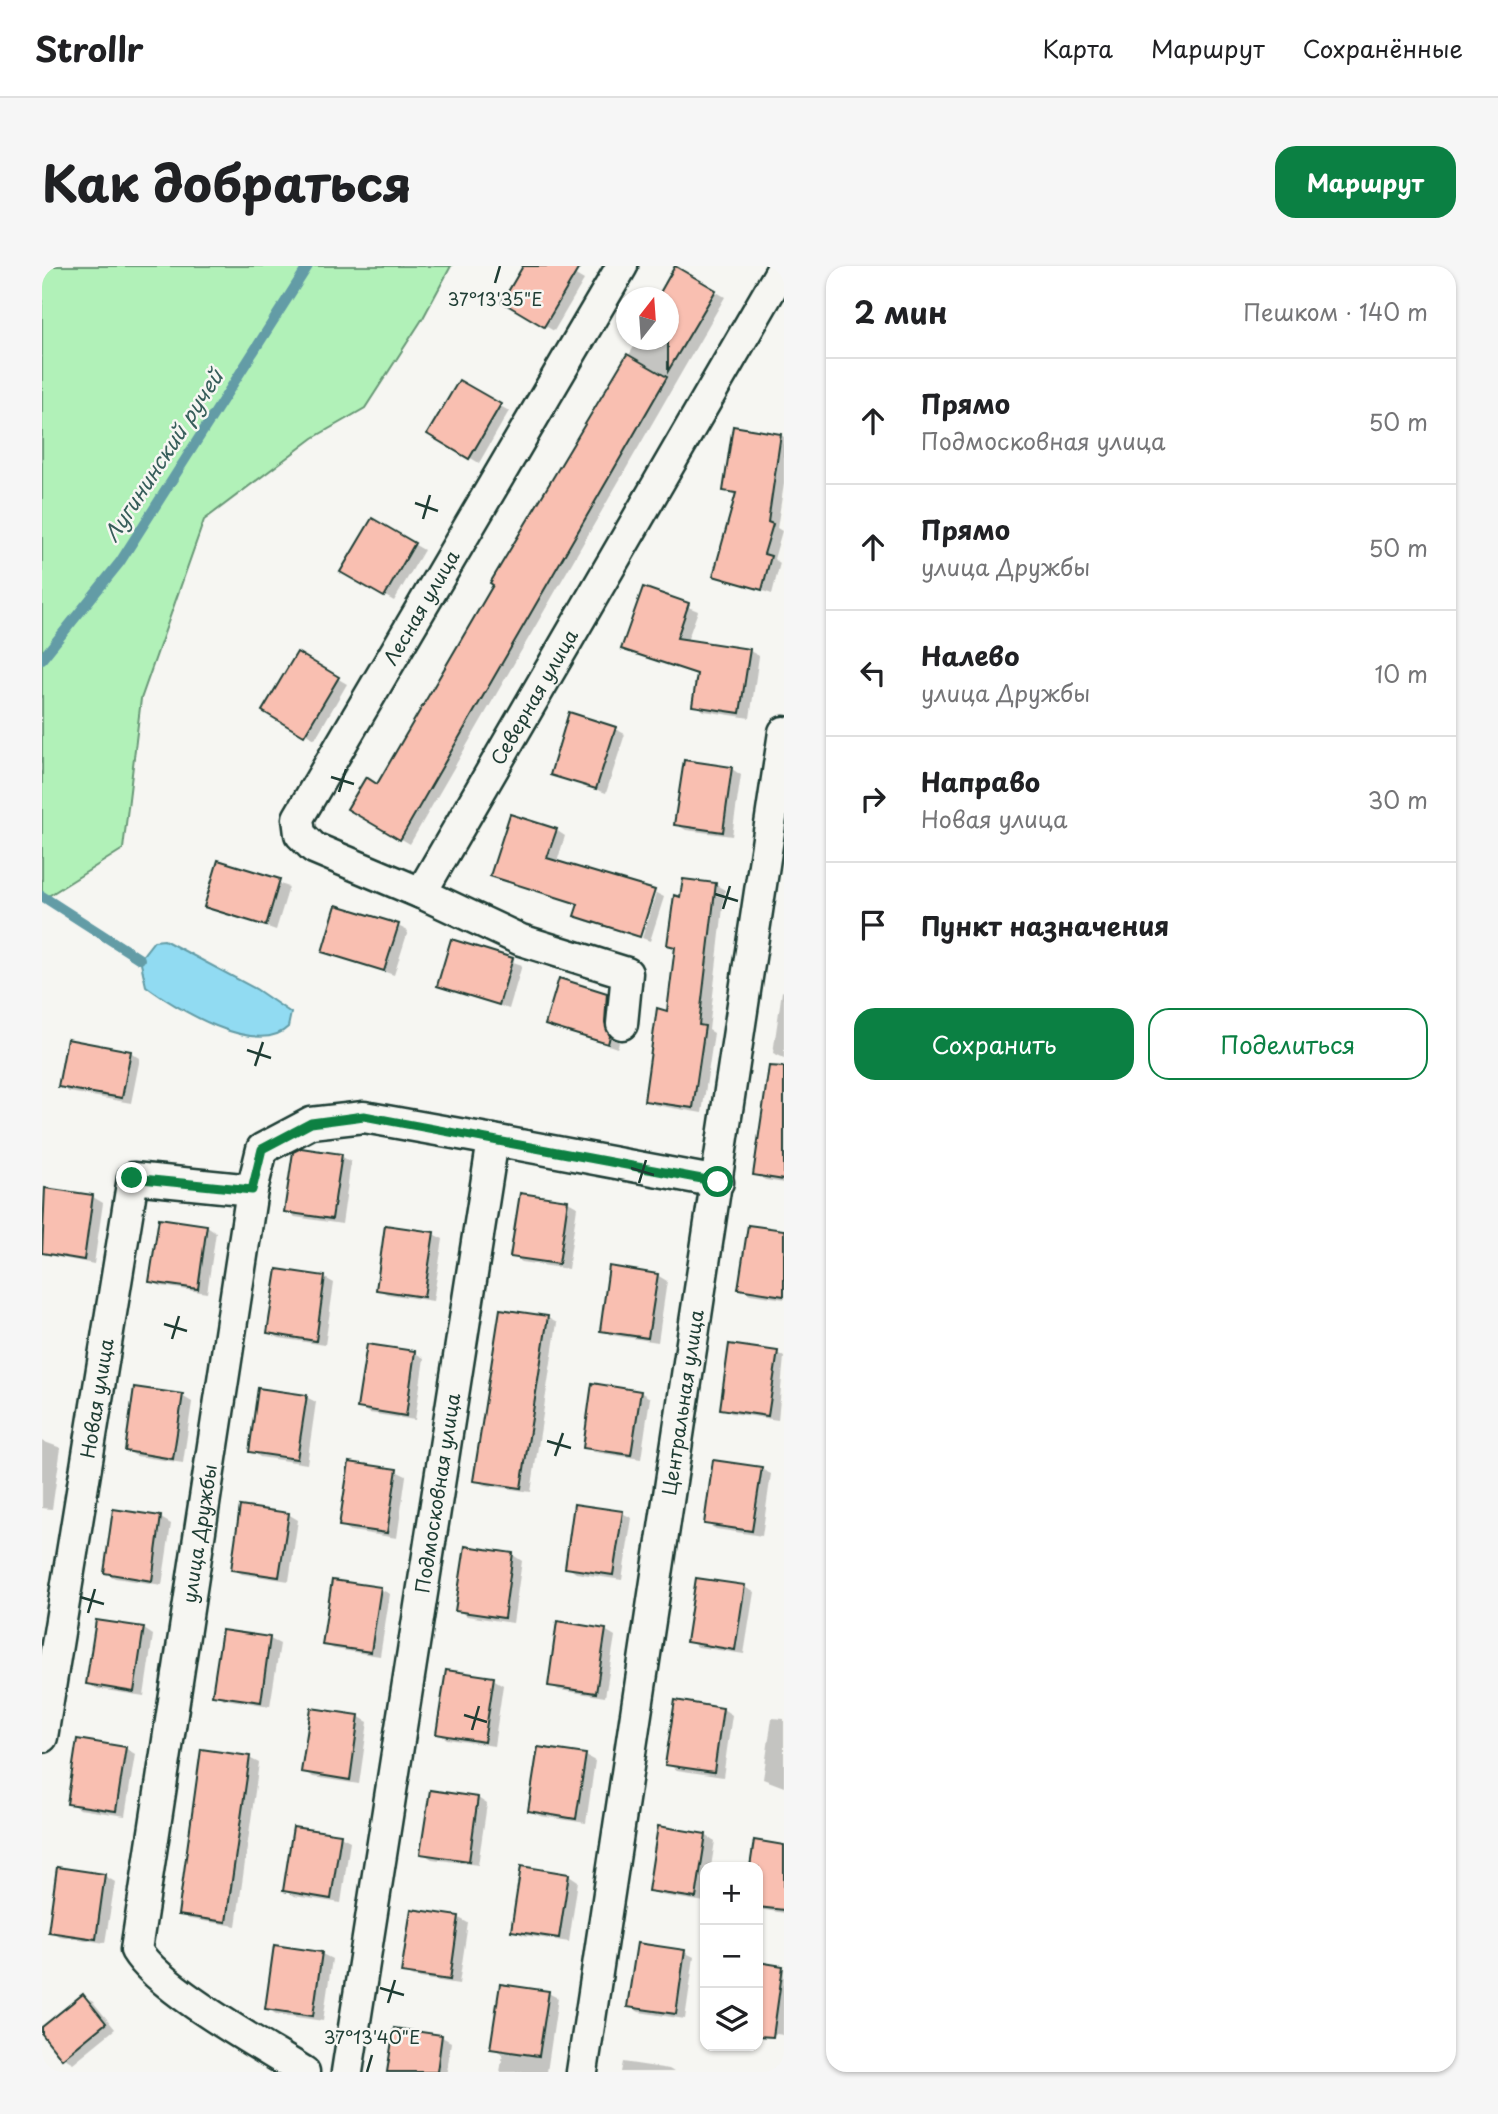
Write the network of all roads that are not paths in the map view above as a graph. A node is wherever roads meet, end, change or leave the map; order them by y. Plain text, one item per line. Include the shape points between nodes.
1 (622, 266) edge
2 (784, 266) edge
3 (784, 733) edge
4 (421, 893) junction
5 (622, 1024) dead end
6 (493, 1140) junction
7 (718, 1182) junction
8 (252, 1190) junction
9 (42, 1737) edge
10 (304, 2072) edge
11 (347, 2072) edge
12 (582, 2072) edge

1 - 4 street, Лесная улица via 299,818 300,834 314,848
2 - 4 street, Северная улица
3 - 7 street, Центральная улица
4 - 5 street via 521,940 628,973
6 - 7 street
6 - 8 street, улица Дружбы via 364,1116 311,1123 262,1149
6 - 11 street, Подмосковная улица
7 - 12 street, Центральная улица
8 - 9 street, Новая улица via 132,1178
8 - 10 street, улица Дружбы via 136,1950 144,1963 213,2015

